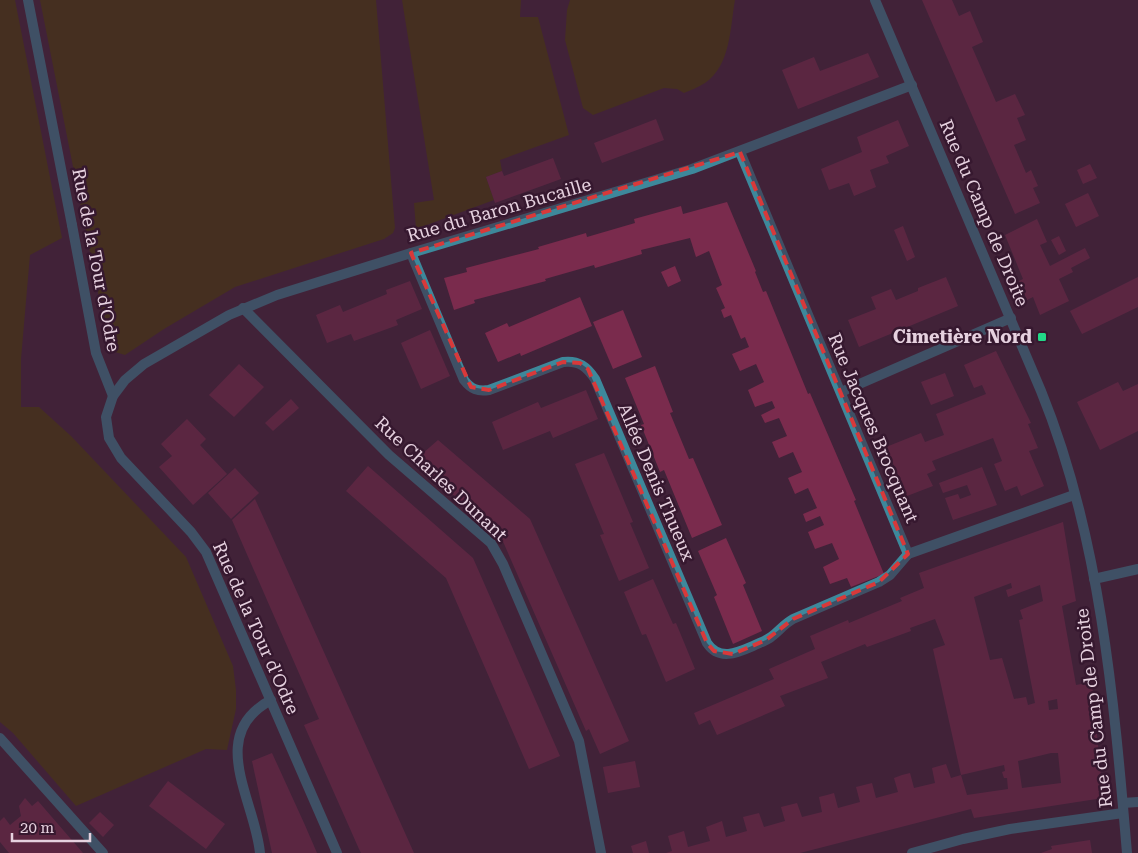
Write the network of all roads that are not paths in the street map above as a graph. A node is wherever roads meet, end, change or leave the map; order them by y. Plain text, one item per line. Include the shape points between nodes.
1 (28, 0) edge
2 (875, 0) edge
3 (912, 85) junction
4 (740, 152) junction
5 (411, 253) junction
6 (243, 308) junction
7 (1010, 318) junction
8 (841, 392) junction
9 (113, 396) junction
10 (1074, 495) junction
11 (908, 554) junction
12 (1138, 570) edge
13 (1094, 579) junction
14 (271, 700) junction
15 (0, 738) edge
16 (1138, 802) edge
17 (1123, 808) junction
18 (103, 853) edge
19 (260, 853) edge
20 (337, 853) edge
21 (601, 853) edge
22 (912, 853) edge
23 (1127, 853) edge

1 - 9 street, Rue de la Tour d'Odre via 96,353
2 - 3 street, Rue du Camp de Droite
3 - 4 street, Rue du Baron Bucaille
3 - 7 street, Rue du Camp de Droite
4 - 5 street, Rue du Baron Bucaille via 657,181
4 - 8 street, Rue Jacques Brocquant
5 - 6 street, Rue du Baron Bucaille
5 - 11 street, Allée Denis Thueux via 464,380 471,387 489,390 563,362 580,363 588,369 707,643 714,651 733,654 766,640 793,619 879,582 890,575
6 - 9 street, Rue du Baron Bucaille via 144,364 124,380
6 - 21 street, Rue Charles Dunant via 389,455 491,543 577,735
7 - 8 street
7 - 10 street, Rue du Camp de Droite via 1049,410
8 - 11 street, Rue Jacques Brocquant
9 - 14 street, Rue de la Tour d'Odre via 107,427 114,448 206,552
10 - 11 street
10 - 13 street, Rue du Camp de Droite
12 - 13 street
13 - 17 street, Rue du Camp de Droite via 1111,685
14 - 19 street via 250,714 238,740 239,766
14 - 20 street, Rue de la Tour d'Odre
15 - 18 street
16 - 17 street
17 - 22 street via 963,839
17 - 23 street, Rue du Camp de Droite

